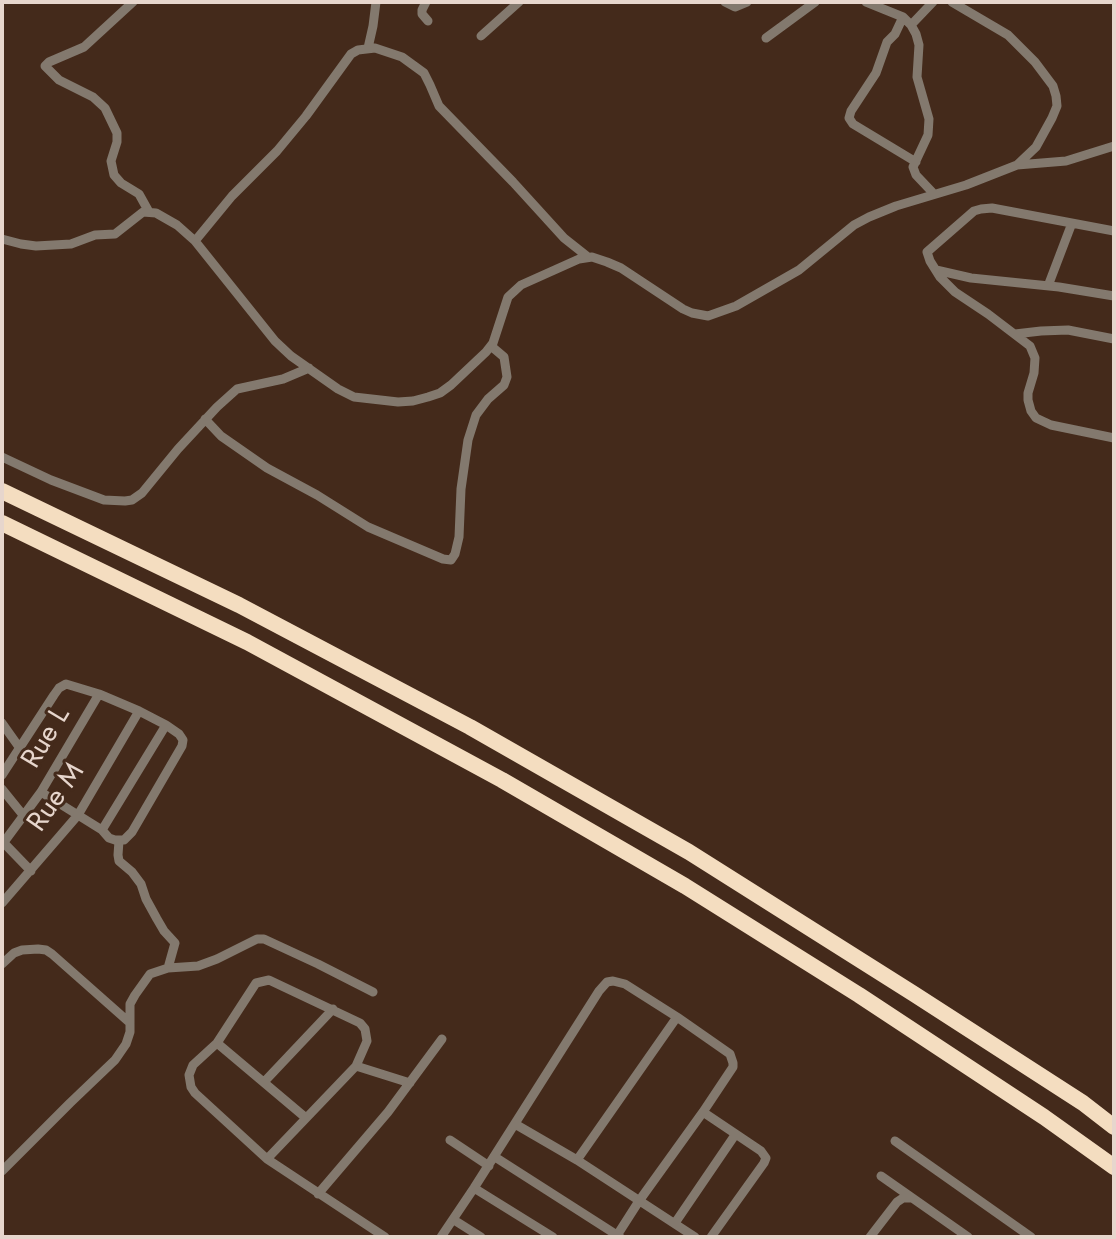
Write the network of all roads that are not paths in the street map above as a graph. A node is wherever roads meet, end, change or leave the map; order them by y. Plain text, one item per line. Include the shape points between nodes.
1 (133, 2) edge
2 (376, 2) edge
3 (426, 2) edge
4 (519, 2) edge
5 (725, 2) edge
6 (747, 2) edge
7 (815, 2) edge
8 (866, 2) edge
9 (933, 2) edge
10 (952, 2) edge
11 (903, 17) junction
12 (428, 21) dead end
13 (911, 25) junction
14 (481, 36) dead end
15 (766, 38) dead end
16 (368, 48) junction
17 (1114, 146) edge
18 (916, 162) junction
19 (1017, 165) junction
20 (934, 194) junction
21 (149, 212) junction
22 (1072, 223) junction
23 (1114, 231) edge
24 (2, 239) edge
25 (195, 241) junction
26 (588, 257) junction
27 (936, 270) junction
28 (1048, 286) junction
29 (1114, 296) edge
30 (1015, 334) junction
31 (1114, 339) edge
32 (491, 346) junction
33 (309, 368) junction
34 (205, 419) junction
35 (1114, 438) edge
36 (2, 457) edge
37 (2, 491) edge
38 (2, 523) edge
39 (99, 694) junction
40 (139, 711) junction
41 (2, 723) edge
42 (166, 725) junction
43 (19, 747) junction
44 (2, 775) edge
45 (2, 789) edge
46 (41, 792) junction
47 (23, 815) junction
48 (78, 815) junction
49 (102, 830) junction
50 (119, 841) junction
51 (3, 842) edge
52 (31, 871) junction
53 (3, 901) edge
54 (2, 964) edge
55 (168, 968) junction
56 (373, 992) dead end
57 (333, 1009) junction
58 (677, 1017) junction
59 (130, 1023) junction
60 (442, 1039) dead end
61 (217, 1043) junction
62 (356, 1066) junction
63 (264, 1082) junction
64 (410, 1083) junction
65 (1083, 1103) junction
66 (703, 1112) junction
67 (306, 1118) junction
68 (1114, 1118) edge
69 (515, 1124) junction
70 (1114, 1127) edge
71 (735, 1135) junction
72 (450, 1140) dead end
73 (895, 1141) dead end
74 (267, 1159) junction
75 (577, 1160) junction
76 (492, 1161) junction
77 (1114, 1167) edge
78 (2, 1171) edge
79 (881, 1176) dead end
80 (474, 1188) junction
81 (318, 1194) junction
82 (912, 1198) junction
83 (639, 1201) junction
84 (454, 1220) junction
85 (675, 1223) junction
86 (618, 1236) edge
87 (385, 1237) edge
88 (441, 1237) edge
89 (481, 1237) edge
90 (553, 1237) edge
91 (695, 1237) edge
92 (711, 1237) edge
93 (870, 1237) edge
94 (968, 1237) edge
95 (1031, 1237) edge

1 - 21 street via 84,47 45,66 105,108 117,133 114,175 139,194
2 - 16 street
3 - 12 street via 422,14
4 - 14 street
5 - 6 street via 735,7
7 - 15 street
8 - 11 street
9 - 13 street
10 - 19 street via 1008,35 1053,86 1057,106 1044,136
11 - 13 street
11 - 18 street via 849,118
13 - 18 street via 919,45 917,77 929,119
16 - 25 street via 351,54 277,151
16 - 26 street via 402,57 424,73 439,106
17 - 19 street via 1066,161
18 - 20 street via 916,175
19 - 20 street
20 - 26 street via 854,225 799,270 708,316 692,313 621,268
21 - 24 street via 137,215 115,234 71,244 36,246
21 - 25 street via 163,216
22 - 23 street
22 - 27 street via 992,208 974,211 927,252
22 - 28 street
25 - 33 street via 275,341
26 - 32 street via 521,285 508,297
27 - 28 street
27 - 30 street via 955,292
28 - 29 street
30 - 31 street via 1068,330
30 - 35 street via 1035,358 1028,400 1036,418
32 - 33 street via 440,393 413,401 354,397
32 - 34 street via 504,357 507,377 476,415 468,440 459,537 451,560 368,527 283,479
33 - 34 street via 237,389
34 - 36 street via 138,497 125,501 104,500
37 - 65 highway via 239,605 470,727 689,852
38 - 77 highway via 247,642 502,780 859,995
39 - 40 street
39 - 43 street via 62,685
39 - 46 street, Rue L
40 - 42 street
40 - 48 street, Rue M
41 - 43 street
42 - 49 street
42 - 50 street via 183,740 132,832
43 - 44 street
45 - 47 street
46 - 47 street, Rue L
46 - 48 street
47 - 51 street, Rue L
48 - 49 street
48 - 52 street, Rue M
49 - 50 street
50 - 55 street via 119,861 137,877 175,943
51 - 52 street
52 - 53 street, Rue M
54 - 59 street via 17,952 46,950
55 - 56 street via 198,966 264,939
55 - 59 street via 150,974 143,983 130,1004
57 - 61 street via 269,980 259,982
57 - 62 street via 365,1029 367,1046
57 - 63 street
58 - 66 street via 732,1059 733,1067
58 - 69 street via 625,984 607,982
58 - 75 street
59 - 78 street via 126,1044 115,1060
60 - 64 street
61 - 63 street
61 - 74 street via 193,1065 191,1087
62 - 64 street
62 - 67 street
63 - 67 street
64 - 81 street
65 - 68 highway
65 - 70 highway
66 - 71 street
66 - 83 street
67 - 74 street
69 - 75 street
69 - 76 street
71 - 85 street
71 - 92 street via 761,1151 765,1160
72 - 76 street
73 - 95 street
74 - 81 street
75 - 83 street
76 - 80 street
76 - 86 street
79 - 82 street
80 - 84 street
80 - 90 street
81 - 87 street
82 - 93 street via 897,1202
82 - 94 street
83 - 85 street
83 - 86 street
84 - 88 street
84 - 89 street
85 - 91 street

